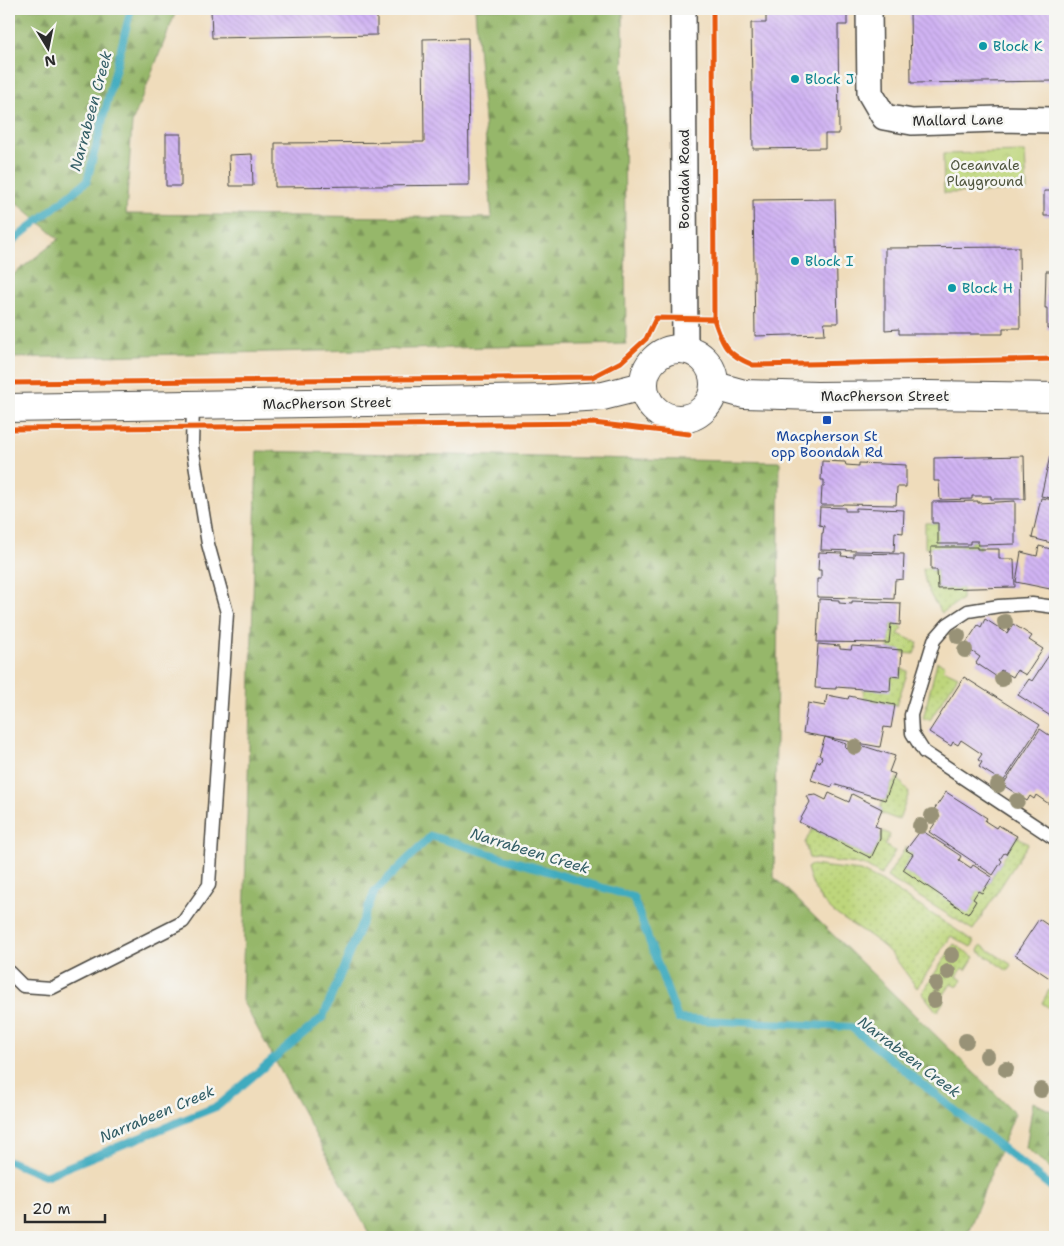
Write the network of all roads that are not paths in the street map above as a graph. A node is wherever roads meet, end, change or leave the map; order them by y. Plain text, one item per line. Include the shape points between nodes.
1 (683, 9) edge
2 (868, 9) edge
3 (1055, 120) edge
4 (685, 349) junction
5 (643, 386) junction
6 (715, 386) junction
7 (1055, 397) edge
8 (193, 406) junction
9 (9, 408) edge
10 (1055, 607) edge
11 (1055, 839) edge
12 (9, 972) edge

1 - 4 street, Boondah Road
2 - 3 street, Mallard Lane via 870,93 884,117 912,122
4 - 5 street via 660,354 645,373
4 - 6 street via 704,358 714,376
5 - 6 street via 652,408 673,420 691,418 706,408
5 - 8 street, MacPherson Street via 603,396 550,399
6 - 7 street, MacPherson Street via 744,394
8 - 9 street, MacPherson Street
8 - 12 lane via 192,446 208,544 227,613 209,886 182,922 52,988 23,986
10 - 11 lane via 1008,605 968,611 948,624 934,640 911,715 912,733 924,752

